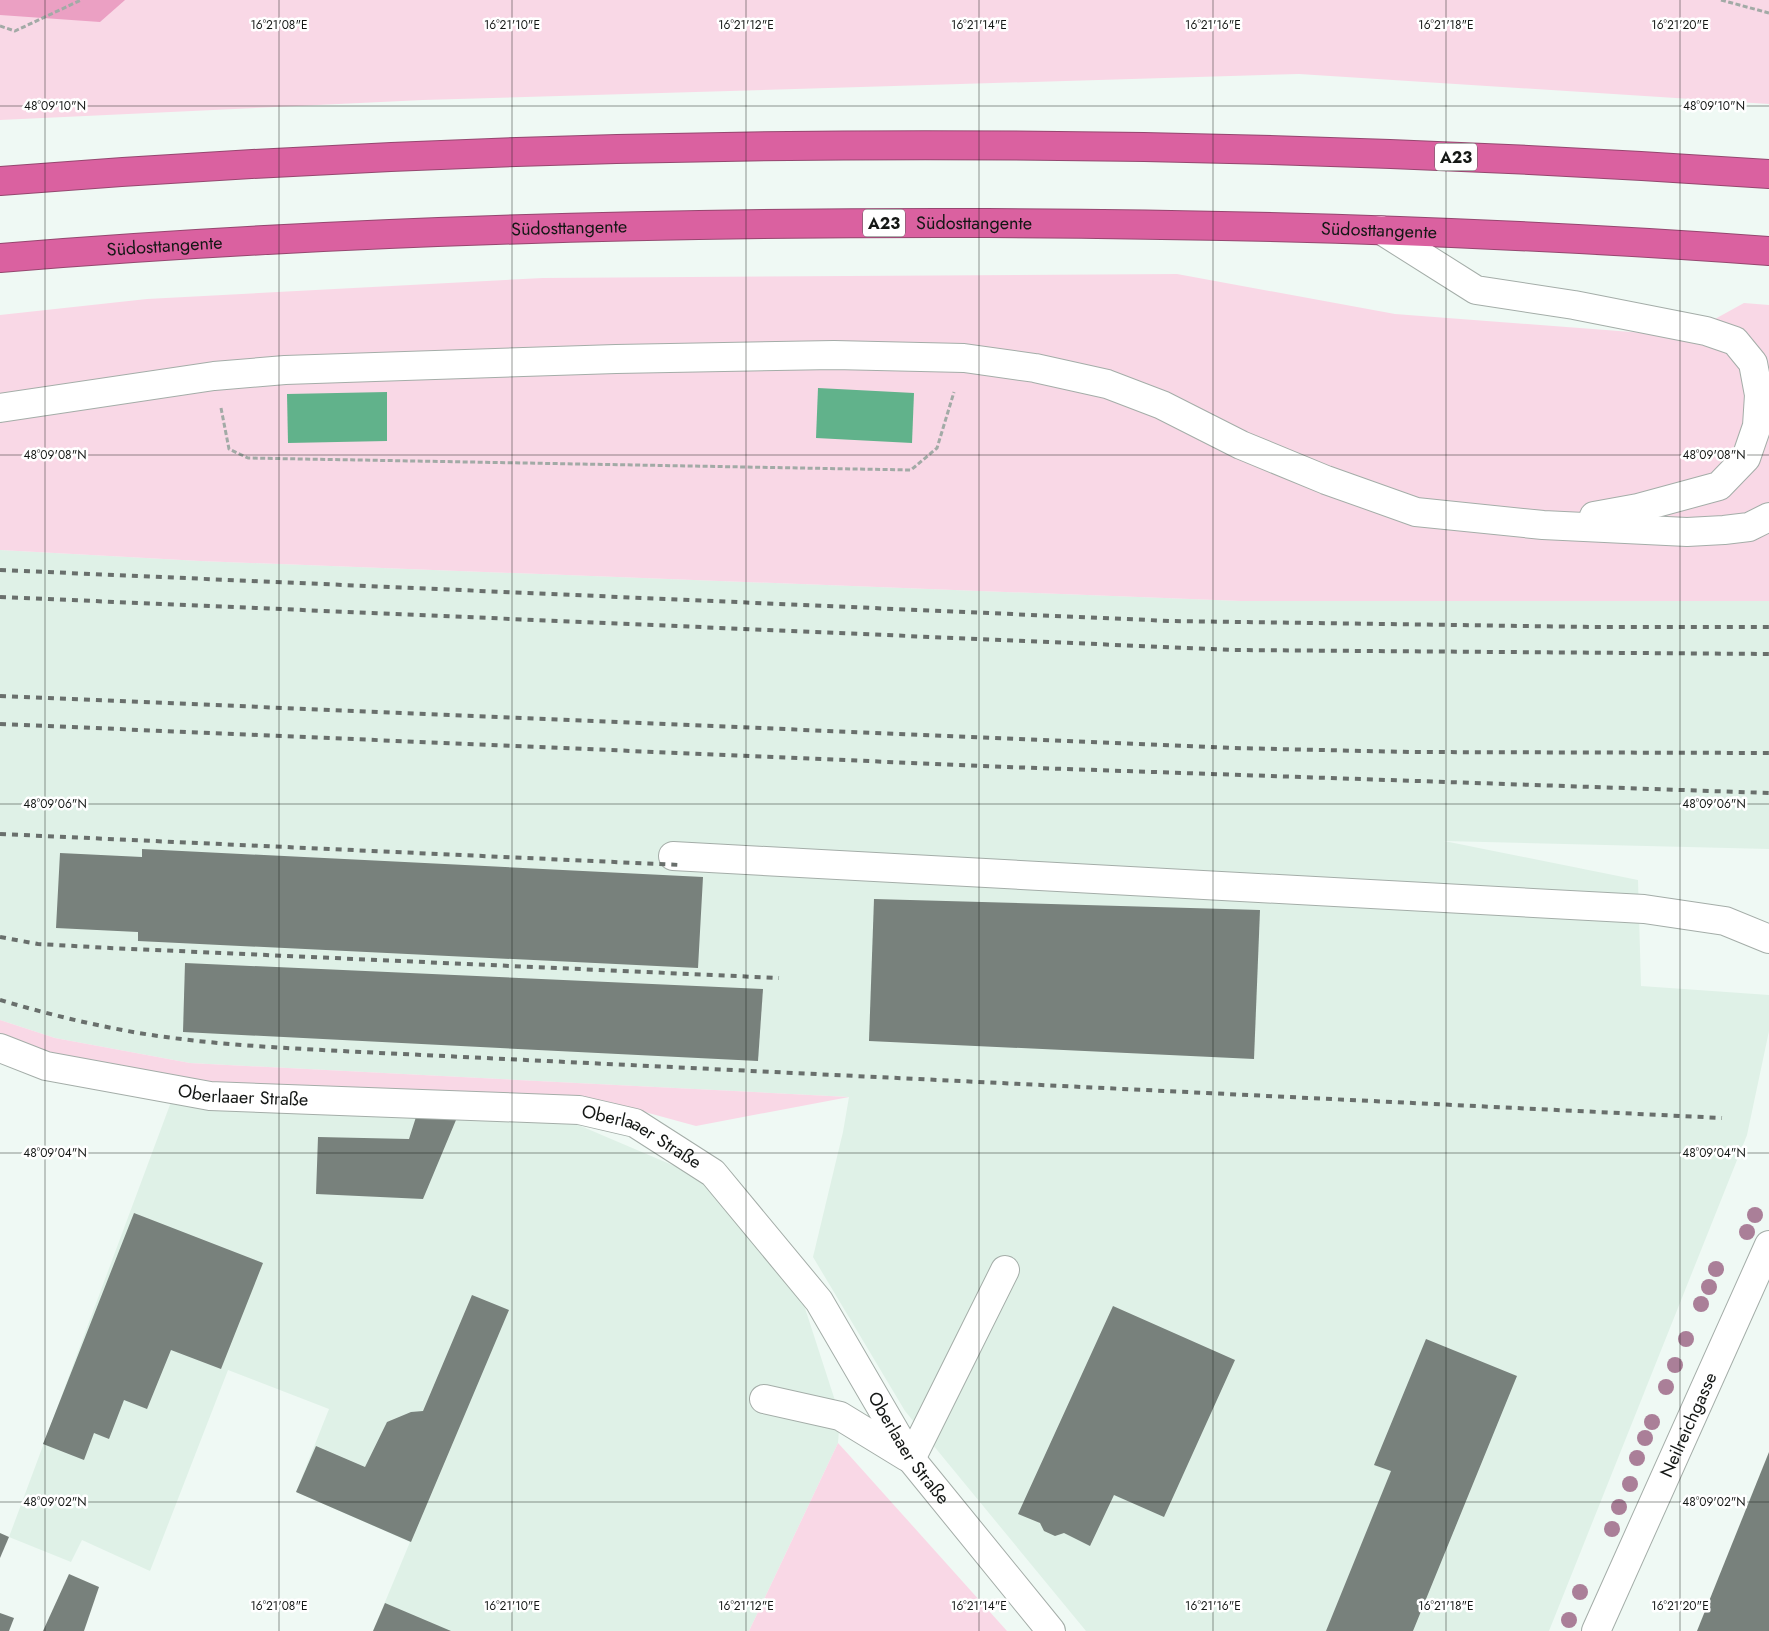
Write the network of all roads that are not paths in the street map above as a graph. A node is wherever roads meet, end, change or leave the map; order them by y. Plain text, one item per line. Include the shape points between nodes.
1 (1769, 174) edge
2 (0, 181) edge
3 (1381, 230) junction
4 (1769, 251) edge
5 (0, 258) edge
6 (0, 408) edge
7 (1769, 517) edge
8 (1543, 525) junction
9 (673, 856) dead end
10 (1769, 940) edge
11 (0, 1048) edge
12 (1769, 1245) edge
13 (1005, 1270) dead end
14 (764, 1399) dead end
15 (911, 1459) junction
16 (1052, 1631) edge
17 (1596, 1631) edge

1 - 2 highway, A23 via 1382,154 1142,147 877,145 628,148 376,157
3 - 4 highway, Südosttangente / A23
3 - 5 highway, Südosttangente / A23 via 1141,224 630,226 355,236
3 - 8 street via 1476,290 1706,331 1735,341 1753,363 1759,395 1757,426 1746,458 1719,486 1638,508
6 - 8 street via 214,376 285,370 834,355 964,358 1035,368 1107,384 1162,406 1241,445 1416,512
7 - 8 street via 1749,527 1687,532
9 - 10 street via 1644,909 1725,920
11 - 15 street, Oberlaaer Straße via 46,1066 210,1096 579,1110 636,1124 713,1173 819,1301
12 - 17 street, Neilreichgasse
13 - 15 street
14 - 15 street via 840,1416
15 - 16 street, Oberlaaer Straße

